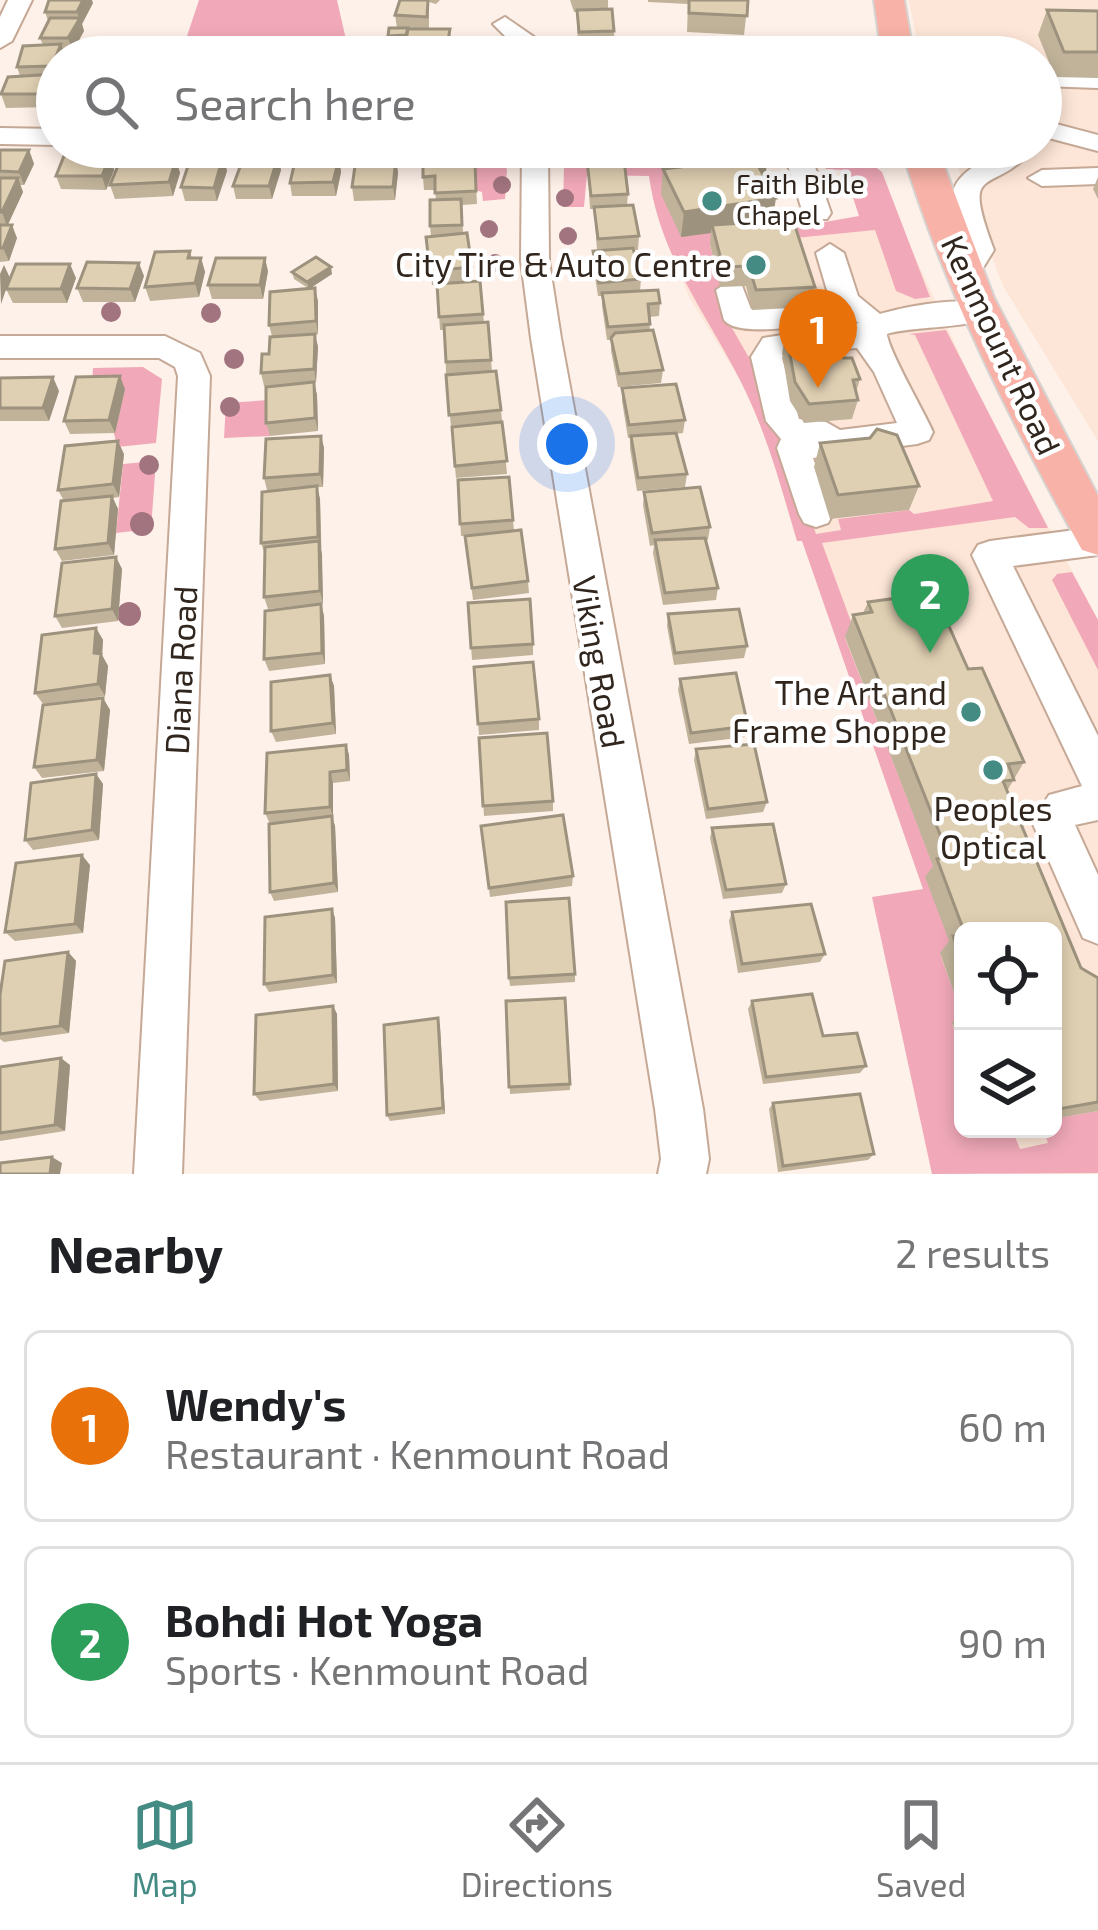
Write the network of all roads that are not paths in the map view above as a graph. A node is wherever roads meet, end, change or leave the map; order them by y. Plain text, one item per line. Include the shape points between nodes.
1 (889, 0) edge
2 (505, 24) dead end
3 (518, 36) edge
4 (895, 36) edge
5 (1062, 80) edge
6 (1098, 81) edge
7 (1062, 134) edge
8 (0, 136) edge
9 (36, 137) edge
10 (1098, 143) edge
11 (1062, 144) edge
12 (535, 168) edge
13 (803, 168) edge
14 (927, 168) edge
15 (988, 168) edge
16 (1098, 176) edge
17 (1042, 178) dead end
18 (817, 213) dead end
19 (830, 253) dead end
20 (731, 290) edge
21 (972, 294) junction
22 (845, 301) junction
23 (873, 330) junction
24 (0, 346) edge
25 (913, 422) junction
26 (817, 514) dead end
27 (1098, 539) edge
28 (1098, 777) edge
29 (1098, 801) edge
30 (1098, 923) edge
31 (158, 1174) edge
32 (682, 1174) edge

1 - 4 main road
2 - 3 street
5 - 6 street
7 - 10 street
8 - 9 street
10 - 11 street
12 - 32 street, Viking Road via 535,261 679,1109
13 - 18 street
14 - 21 main road, Kenmount Road
15 - 21 street via 971,178 963,202 980,250
16 - 17 street
19 - 22 street
20 - 22 street via 739,320 822,314
21 - 23 street
21 - 27 main road, Kenmount Road
22 - 23 street
23 - 25 street
23 - 25 street via 774,346 766,366 782,421 817,436
24 - 31 street, Diana Road via 165,347 189,361 194,376
25 - 26 street via 917,432 793,448
27 - 28 street via 990,555
29 - 30 street via 1064,808 1053,822

